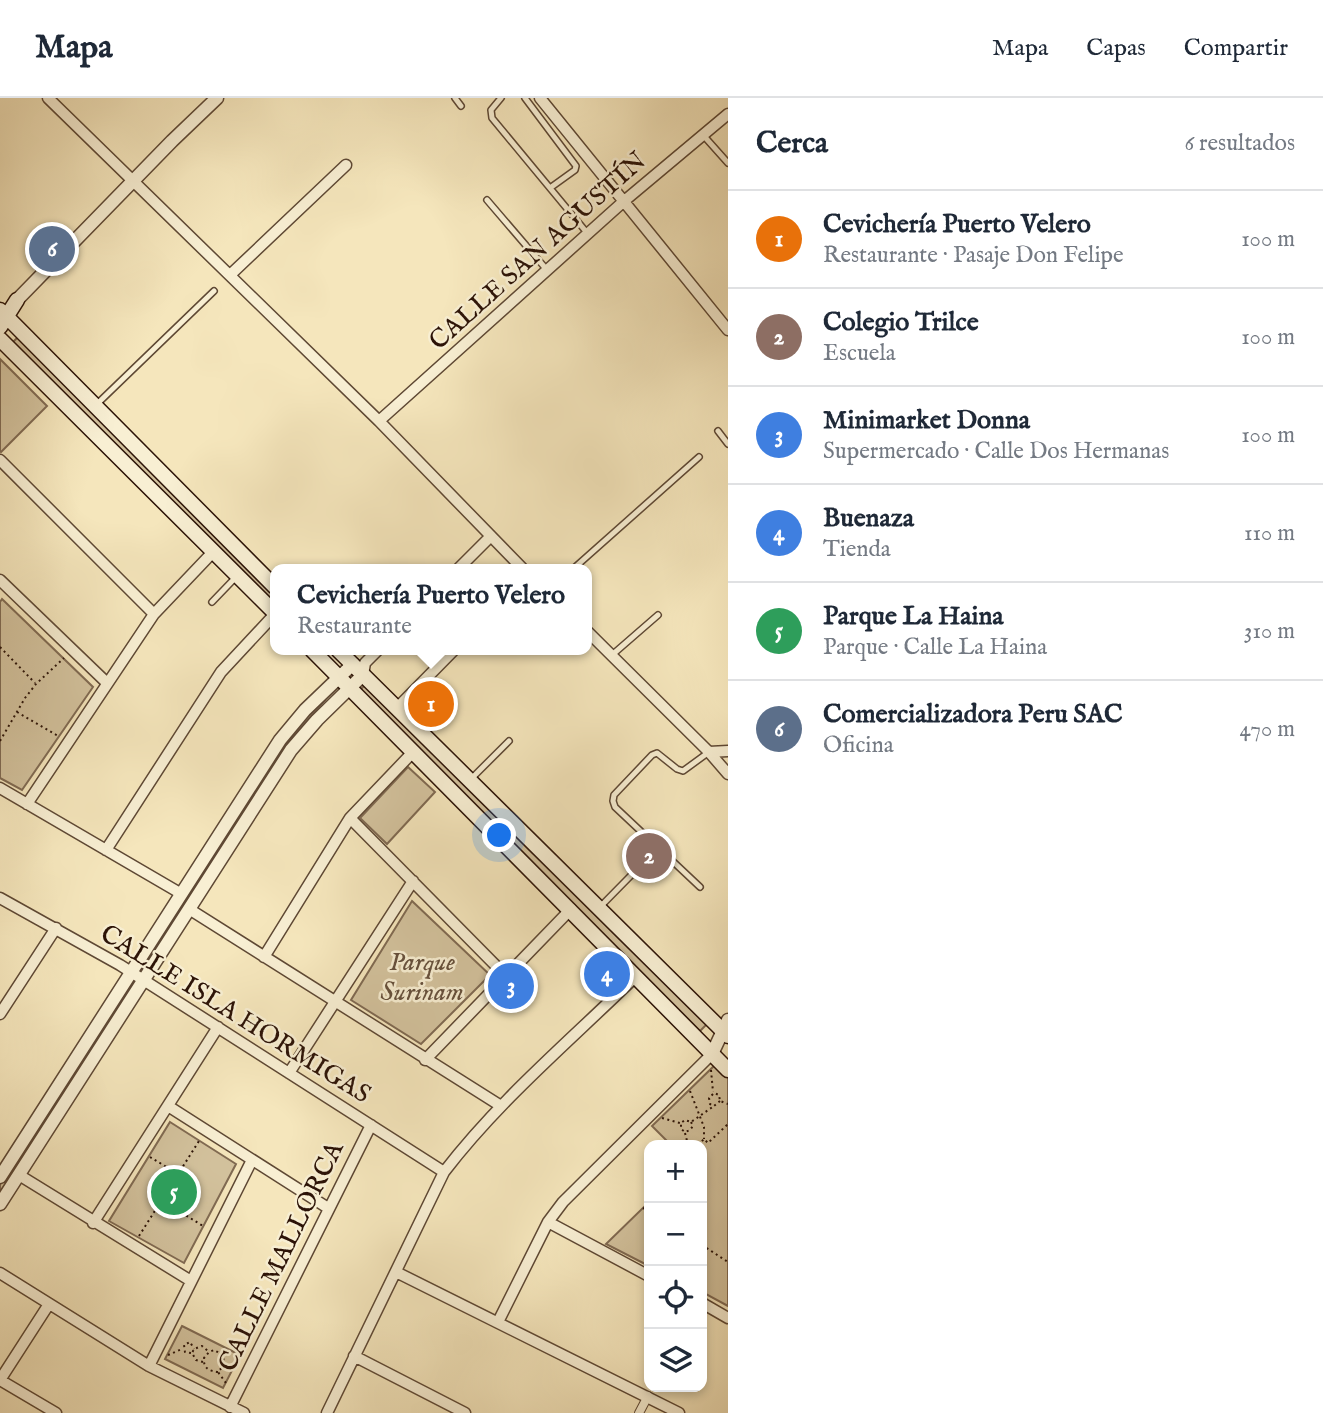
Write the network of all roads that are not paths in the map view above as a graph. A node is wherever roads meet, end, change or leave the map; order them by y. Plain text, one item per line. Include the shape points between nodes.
1 (48, 98) edge
2 (217, 98) edge
3 (455, 98) edge
4 (501, 98) edge
5 (525, 98) edge
6 (540, 98) edge
7 (461, 106) dead end
8 (728, 114) edge
9 (703, 135) junction
10 (728, 163) edge
11 (346, 165) dead end
12 (134, 180) junction
13 (550, 188) junction
14 (487, 200) dead end
15 (623, 202) junction
16 (588, 234) junction
17 (547, 270) junction
18 (230, 275) junction
19 (214, 291) dead end
20 (17, 300) joint
21 (2, 315) edge
22 (728, 330) edge
23 (0, 339) edge
24 (94, 406) junction
25 (379, 421) junction
26 (718, 431) dead end
27 (728, 444) edge
28 (699, 457) dead end
29 (0, 460) edge
30 (491, 536) junction
31 (213, 552) junction
32 (463, 564) edge
33 (518, 564) edge
34 (579, 564) edge
35 (237, 576) junction
36 (270, 582) edge
37 (1, 585) edge
38 (212, 602) dead end
39 (270, 608) edge
40 (154, 614) junction
41 (658, 615) dead end
42 (270, 618) edge
43 (592, 636) edge
44 (317, 655) edge
45 (344, 655) edge
46 (373, 655) edge
47 (449, 655) edge
48 (612, 655) junction
49 (360, 667) junction
50 (339, 677) junction
51 (106, 682) junction
52 (350, 688) junction
53 (397, 708) junction
54 (509, 741) dead end
55 (414, 751) junction
56 (728, 751) edge
57 (709, 752) junction
58 (728, 774) edge
59 (470, 780) junction
60 (0, 788) edge
61 (27, 804) junction
62 (350, 818) junction
63 (657, 848) junction
64 (106, 850) junction
65 (413, 881) junction
66 (700, 887) dead end
67 (180, 893) junction
68 (0, 898) edge
69 (599, 908) junction
70 (189, 909) junction
71 (571, 909) junction
72 (56, 928) junction
73 (264, 957) junction
74 (131, 972) junction
75 (506, 976) junction
76 (636, 976) junction
77 (144, 980) junction
78 (335, 1002) junction
79 (0, 1014) edge
80 (218, 1027) junction
81 (726, 1028) edge
82 (708, 1057) junction
83 (425, 1060) junction
84 (728, 1070) edge
85 (289, 1073) junction
86 (168, 1106) junction
87 (501, 1106) junction
88 (371, 1125) junction
89 (252, 1160) junction
90 (2, 1170) edge
91 (444, 1172) junction
92 (19, 1175) junction
93 (0, 1204) edge
94 (328, 1208) junction
95 (548, 1222) junction
96 (93, 1223) junction
97 (396, 1272) junction
98 (0, 1273) edge
99 (644, 1273) edge
100 (191, 1281) junction
101 (49, 1304) junction
102 (707, 1306) edge
103 (727, 1316) edge
104 (498, 1322) junction
105 (354, 1356) junction
106 (149, 1366) junction
107 (0, 1380) edge
108 (648, 1396) junction
109 (442, 1401) junction
110 (230, 1407) junction
111 (56, 1413) edge
112 (244, 1413) edge
113 (327, 1413) edge
114 (436, 1413) edge
115 (465, 1413) edge
116 (639, 1413) edge
117 (679, 1413) edge

1 - 12 street
2 - 12 street
3 - 7 lane
4 - 13 lane via 491,114
5 - 13 lane via 576,166
6 - 15 street
8 - 9 street, CALLE SAN AGUSTÍN
9 - 10 lane
9 - 15 street, CALLE SAN AGUSTÍN
11 - 18 street
12 - 18 street
12 - 20 street
13 - 16 lane
14 - 17 lane
15 - 16 street, CALLE SAN AGUSTÍN
15 - 22 street
16 - 17 street, CALLE SAN AGUSTÍN
17 - 25 street, CALLE SAN AGUSTÍN
18 - 25 street
19 - 24 lane
20 - 21 main road
21 - 24 main road
23 - 31 main road
24 - 36 main road
25 - 30 street
26 - 27 lane
28 - 34 lane
29 - 40 street
30 - 32 street
30 - 33 street
31 - 35 main road
31 - 40 street
35 - 38 lane
35 - 39 main road
37 - 51 street
40 - 51 street
41 - 48 lane
42 - 64 street via 221,672
43 - 48 street
44 - 50 main road
45 - 49 main road
46 - 49 street
47 - 53 street
48 - 57 street
49 - 50 street
49 - 52 street
49 - 53 main road
50 - 52 main road
50 - 67 street via 280,740
51 - 61 street
52 - 55 main road
52 - 70 street via 291,750
53 - 59 main road
54 - 59 lane
55 - 62 street
55 - 71 main road
56 - 57 street
57 - 58 street
57 - 63 lane via 684,771 657,753 652,755 614,795 615,807
59 - 69 main road
60 - 61 street
61 - 64 street
62 - 65 street
62 - 73 street
63 - 66 lane
63 - 69 lane
64 - 67 street
65 - 75 street
65 - 78 street
67 - 74 street
68 - 72 street, CALLE ISLA HORMIGAS
69 - 81 main road
70 - 73 street
70 - 77 street
71 - 75 street
71 - 76 main road
72 - 74 street, CALLE ISLA HORMIGAS
72 - 79 street
73 - 78 street
74 - 77 street, CALLE ISLA HORMIGAS
74 - 90 street
75 - 83 street
76 - 82 main road
76 - 87 street
77 - 80 street, CALLE ISLA HORMIGAS
77 - 92 street
78 - 83 street
78 - 85 street
80 - 85 street, CALLE ISLA HORMIGAS
80 - 86 street
81 - 82 street
82 - 84 main road
82 - 95 street
83 - 87 street
85 - 88 street, CALLE ISLA HORMIGAS
86 - 89 street
86 - 96 street
87 - 91 street
88 - 91 street, CALLE ISLA HORMIGAS
88 - 94 street, CALLE MALLORCA
89 - 94 street
89 - 100 street
91 - 97 street
92 - 93 street
92 - 96 street
94 - 110 street, CALLE MALLORCA
95 - 99 street
95 - 104 street
96 - 100 street
97 - 104 street
97 - 105 street
98 - 101 street
100 - 106 street
101 - 106 street
101 - 107 street
102 - 103 street
104 - 108 street
105 - 109 street
105 - 113 street
106 - 110 street
107 - 111 street
108 - 116 street
108 - 117 street
109 - 114 street
109 - 115 street
110 - 112 street

